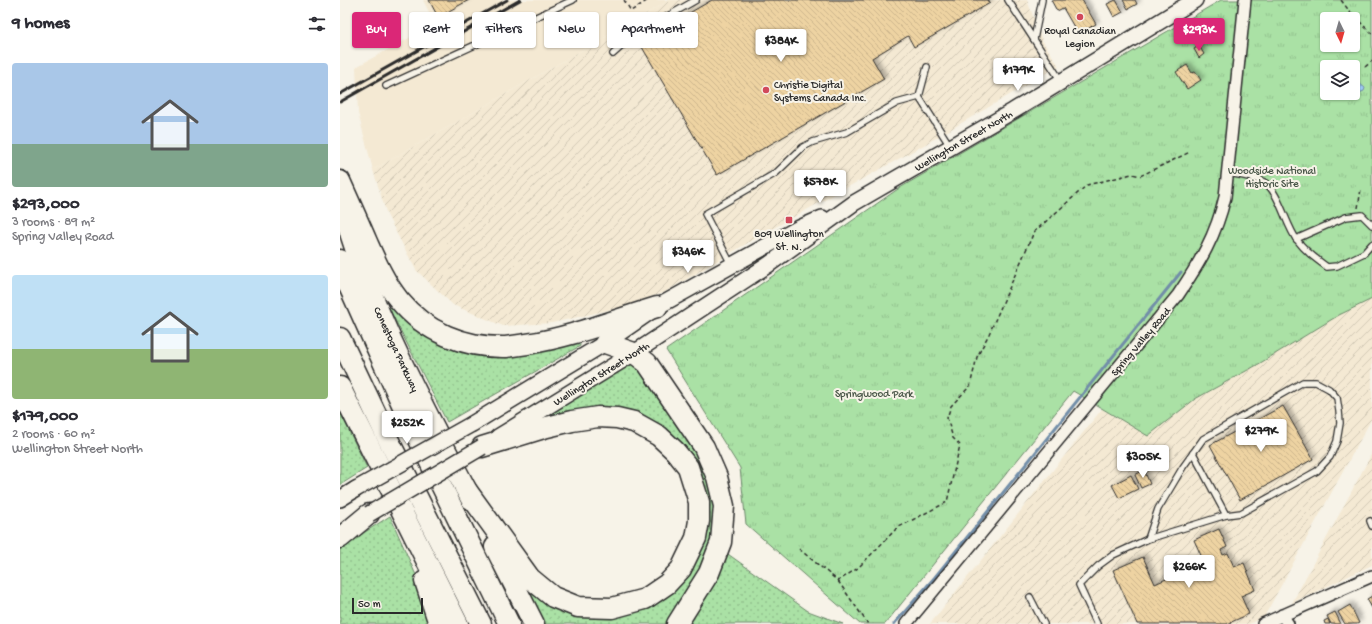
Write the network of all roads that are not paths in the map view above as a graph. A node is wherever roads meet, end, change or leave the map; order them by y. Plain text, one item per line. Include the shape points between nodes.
1 (573, 0) edge
2 (696, 0) edge
3 (1008, 0) edge
4 (1042, 0) edge
5 (1195, 0) edge
6 (1244, 0) edge
7 (1034, 39) junction
8 (613, 54) dead end
9 (927, 67) dead end
10 (1061, 82) junction
11 (386, 86) dead end
12 (919, 97) junction
13 (951, 147) junction
14 (1228, 173) junction
15 (340, 181) edge
16 (340, 196) edge
17 (854, 204) junction
18 (1372, 225) edge
19 (1296, 239) junction
20 (1372, 244) edge
21 (340, 260) edge
22 (732, 265) junction
23 (658, 307) junction
24 (340, 338) edge
25 (605, 343) junction
26 (634, 353) junction
27 (340, 387) edge
28 (482, 447) junction
29 (1193, 453) junction
30 (465, 488) junction
31 (340, 499) edge
32 (369, 514) junction
33 (1226, 515) junction
34 (408, 526) junction
35 (340, 529) edge
36 (340, 538) edge
37 (1148, 539) junction
38 (1372, 576) edge
39 (1030, 597) dead end
40 (1285, 620) edge
41 (1042, 623) edge
42 (439, 624) edge
43 (458, 624) edge
44 (481, 624) edge
45 (509, 624) edge
46 (534, 624) edge
47 (677, 624) edge
48 (906, 624) edge
49 (1097, 624) edge
50 (1263, 624) edge

1 - 11 lane
2 - 8 lane via 633,36
3 - 7 lane
4 - 7 lane
5 - 10 street, Wellington Street North
6 - 14 street, Spring Valley Road
7 - 10 lane
9 - 12 lane
10 - 13 street, Wellington Street North
12 - 13 lane
12 - 22 lane via 897,103 847,132 803,147 776,173 705,214
13 - 17 street, Wellington Street North
14 - 19 lane via 1265,183 1273,191
14 - 48 street, Spring Valley Road via 1220,217 1210,243 1178,295
15 - 23 highway via 380,270 398,299 413,317 450,338 470,344 505,347 587,330
16 - 30 highway, Conestoga Parkway via 361,265 383,322
17 - 22 street, Wellington Street North via 797,229
17 - 26 street, Wellington Street North via 768,265
18 - 19 lane via 1362,215 1346,217
19 - 20 lane via 1309,254 1327,267 1336,266 1364,253
21 - 45 highway, Conestoga Parkway via 348,284 405,411
22 - 23 street, Wellington Street North
23 - 25 street, Wellington Street North
24 - 44 highway
25 - 26 highway
25 - 31 street, Wellington Street North, bridge via 472,424
26 - 28 street, Wellington Street North
26 - 47 highway via 647,363 704,447 717,477 724,506 721,542 709,573
27 - 34 highway
28 - 30 highway via 572,421 598,417 634,422 660,436 688,467 699,502 696,538 681,569 667,584 645,599 612,608 578,607 553,596 530,578
28 - 32 street, Wellington Street North, bridge
29 - 33 lane
29 - 33 lane via 1203,439 1303,382 1316,382 1329,389 1337,398 1340,422 1337,441 1330,457 1316,471 1241,513
29 - 37 lane via 1158,509
30 - 46 highway, Conestoga Parkway
32 - 35 street, Wellington Street North
32 - 36 highway
33 - 37 lane
34 - 42 highway
34 - 43 highway
37 - 49 lane via 1113,555 1079,585
38 - 40 street
39 - 41 lane
40 - 50 street

